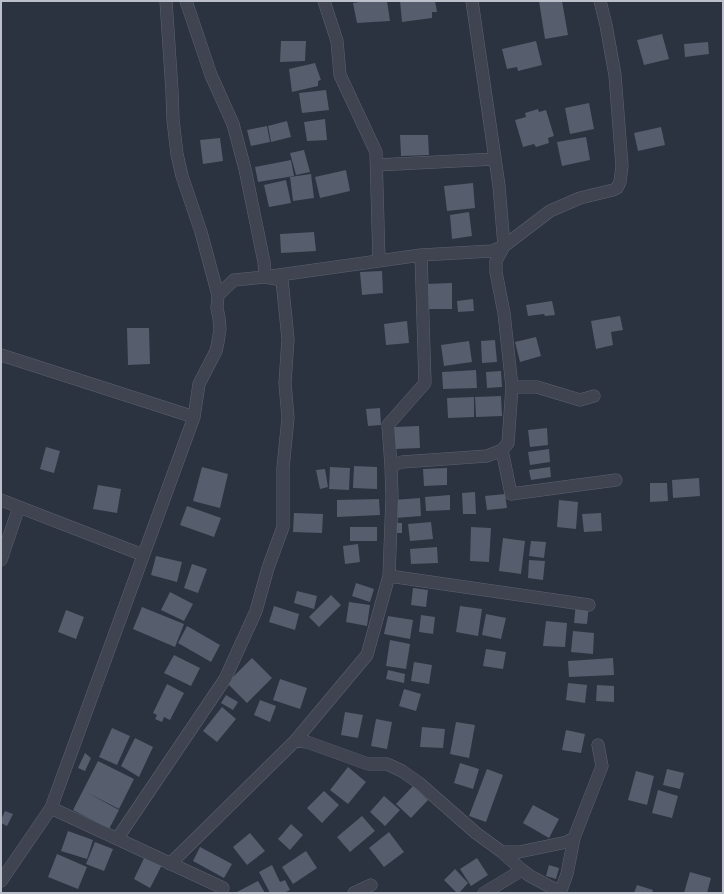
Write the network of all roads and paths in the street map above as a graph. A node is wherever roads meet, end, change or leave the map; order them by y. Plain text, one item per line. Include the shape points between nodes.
1 (166, 1) edge
2 (186, 1) edge
3 (324, 1) edge
4 (472, 1) edge
5 (600, 1) edge
6 (495, 159) junction
7 (377, 165) junction
8 (504, 246) junction
9 (421, 255) junction
10 (379, 262) junction
11 (265, 277) junction
12 (218, 295) junction
13 (1, 355) edge
14 (512, 387) junction
15 (594, 396) dead end
16 (194, 417) junction
17 (502, 450) junction
18 (391, 466) junction
19 (616, 480) dead end
20 (1, 500) edge
21 (19, 507) junction
22 (143, 554) junction
23 (1, 560) edge
24 (389, 576) junction
25 (589, 605) dead end
26 (295, 741) junction
27 (598, 746) dead end
28 (51, 808) junction
29 (574, 838) junction
30 (117, 839) junction
31 (502, 852) junction
32 (170, 864) junction
33 (522, 870) junction
34 (1, 881) edge
35 (371, 886) dead end
36 (223, 888) dead end
37 (560, 892) edge
38 (354, 893) edge
39 (484, 893) edge

1 - 12 street via 177,154
2 - 11 street via 211,75 233,124 245,170
3 - 7 street via 337,41 340,75 376,152
4 - 6 street
5 - 8 street via 615,75 622,166 620,182 613,190 580,198 550,211
6 - 7 street
6 - 8 street
7 - 10 street
8 - 9 street via 492,251
8 - 14 street via 496,261 496,272 504,313
9 - 10 street
9 - 18 street via 425,383 388,425
10 - 11 street
11 - 12 street via 234,280
11 - 30 street via 282,280 288,339 284,383 288,418 283,468 283,527 256,611 225,679
12 - 16 street via 218,342 199,384
13 - 16 street
14 - 15 street via 537,387 580,400
14 - 17 street via 508,443
16 - 22 street
17 - 18 street via 487,456 402,462
17 - 19 street via 511,494
18 - 24 street
20 - 21 street
21 - 22 street
21 - 23 street
22 - 28 street
24 - 25 street
24 - 26 street via 367,655
26 - 31 street via 307,742 368,764 387,764 402,772 419,783 476,833
26 - 32 street
27 - 29 street via 602,766
28 - 30 street
28 - 34 street
29 - 31 street via 567,842 518,852
29 - 37 street via 567,874
30 - 32 street
31 - 33 street
32 - 36 street
33 - 37 street
33 - 39 street
35 - 38 street

